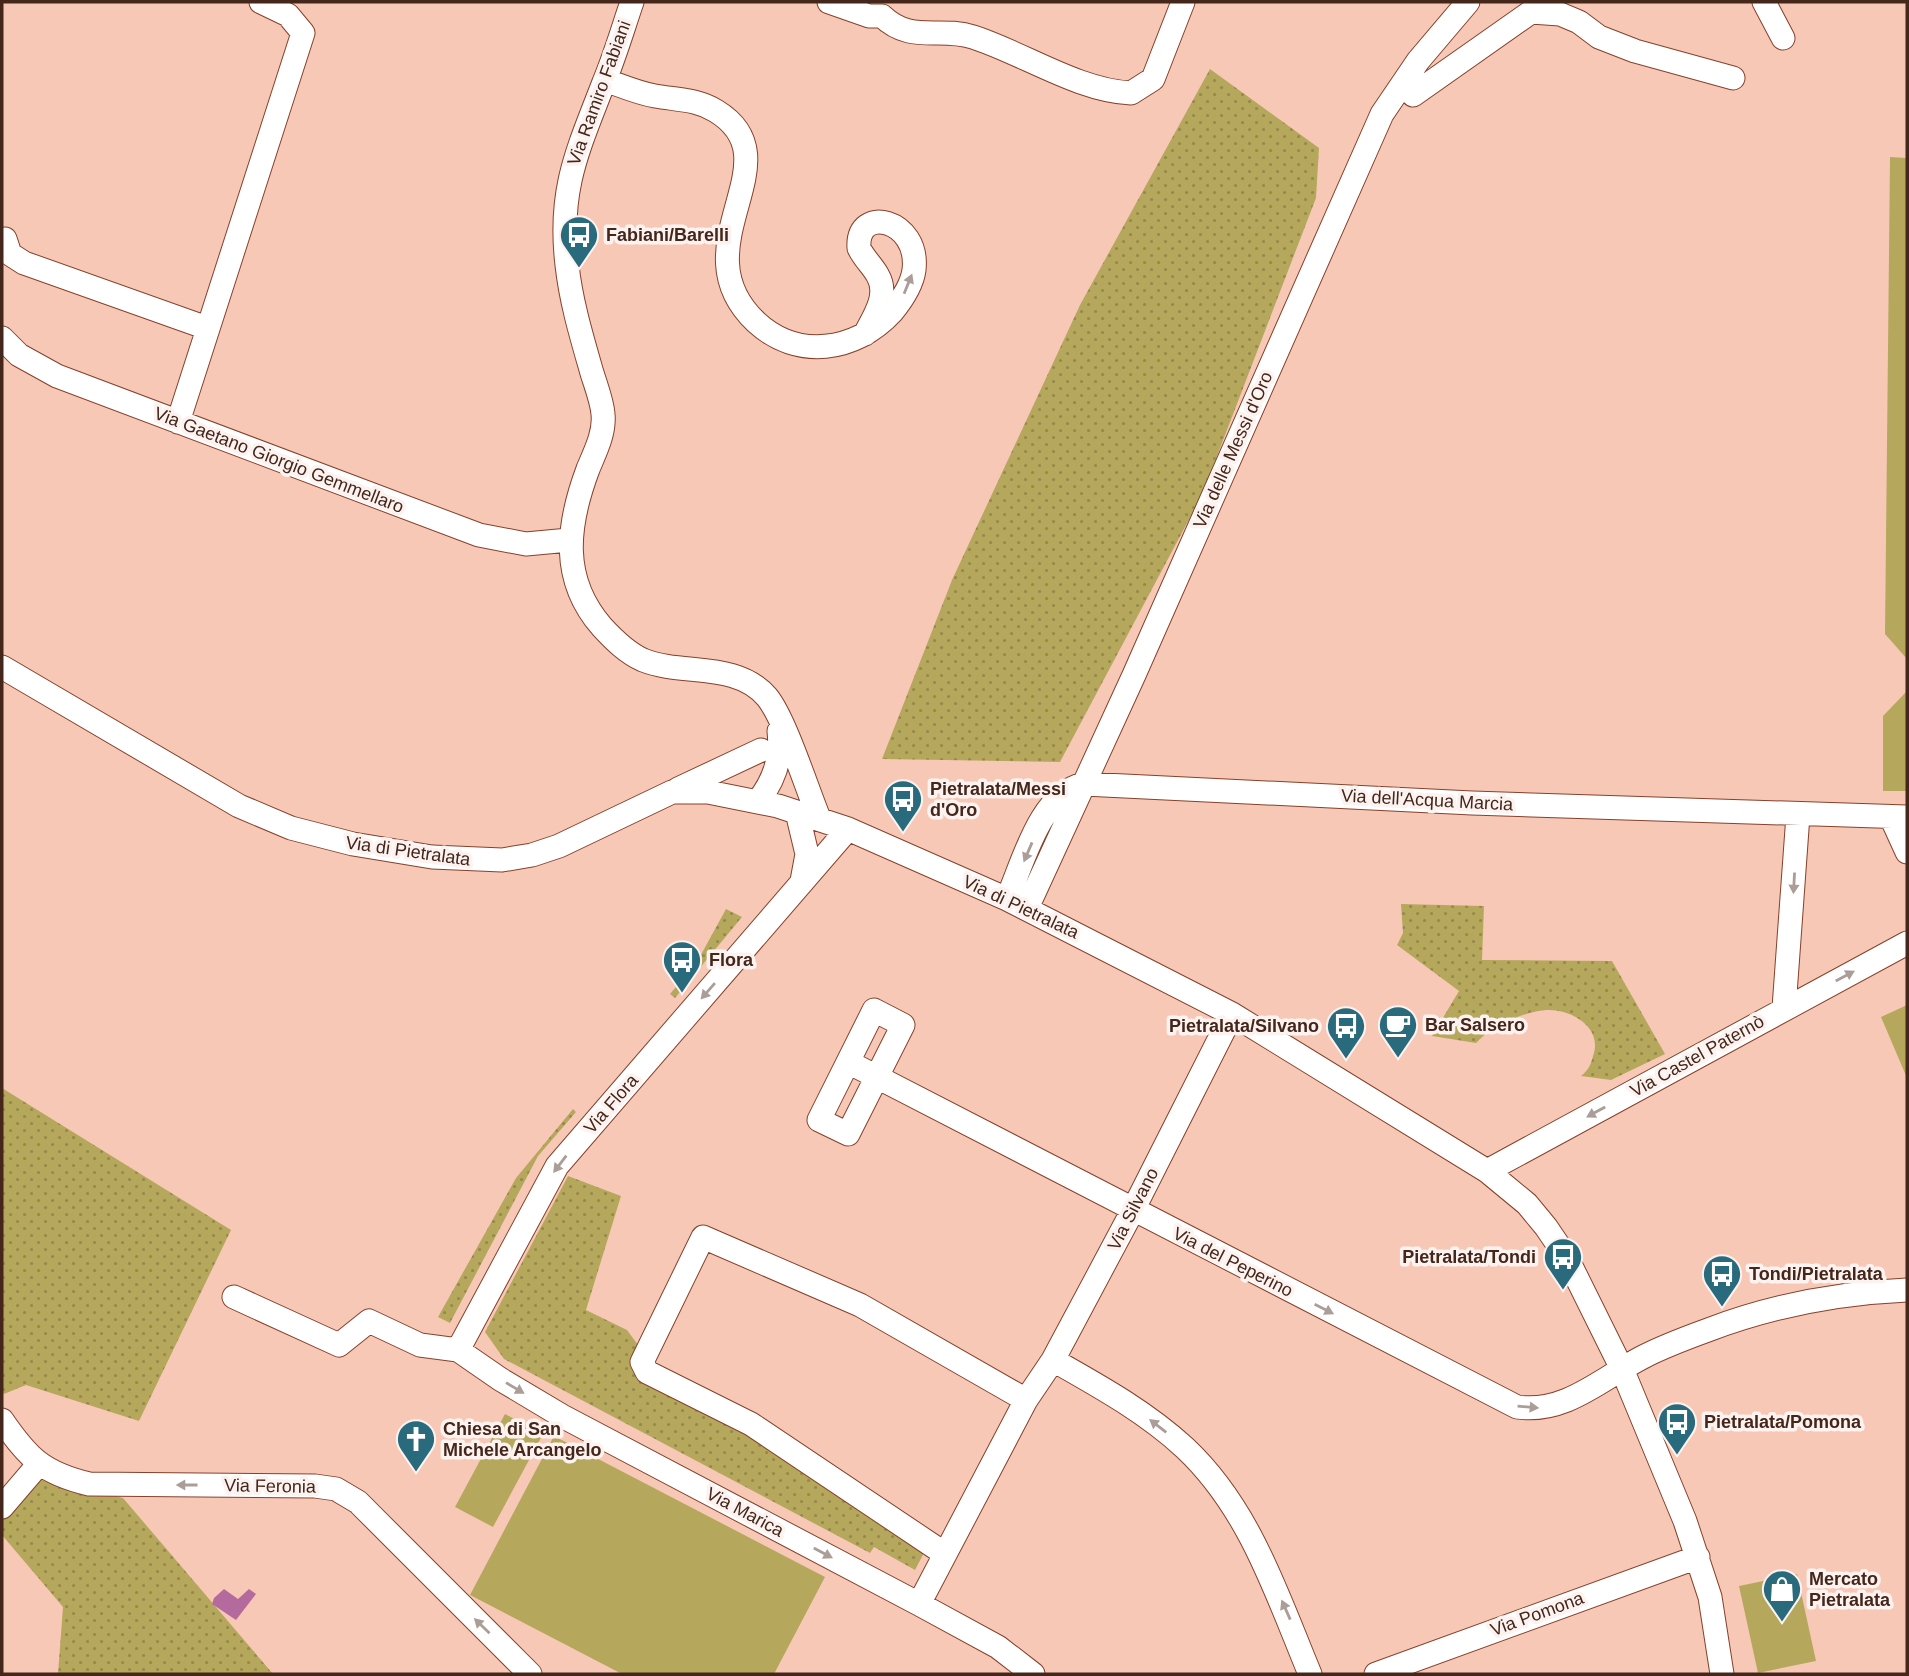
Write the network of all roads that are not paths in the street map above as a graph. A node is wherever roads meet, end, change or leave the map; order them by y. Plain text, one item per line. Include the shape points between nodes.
1 (261, 2) edge
2 (632, 2) edge
3 (829, 2) edge
4 (1183, 2) edge
5 (1468, 2) edge
6 (1764, 2) edge
7 (884, 9) edge
8 (1783, 38) dead end
9 (1733, 78) dead end
10 (605, 80) junction
11 (1403, 83) junction
12 (5, 239) dead end
13 (207, 328) junction
14 (865, 334) dead end
15 (2, 338) edge
16 (178, 422) junction
17 (569, 540) junction
18 (2, 667) edge
19 (778, 721) junction
20 (761, 750) junction
21 (1084, 784) junction
22 (672, 792) junction
23 (758, 801) junction
24 (808, 815) junction
25 (1798, 815) junction
26 (1899, 817) edge
27 (848, 829) junction
28 (1907, 852) edge
29 (801, 884) junction
30 (1017, 904) junction
31 (1907, 943) edge
32 (1784, 1008) junction
33 (1232, 1014) junction
34 (848, 1062) junction
35 (877, 1077) junction
36 (1487, 1171) junction
37 (1133, 1210) junction
38 (1907, 1290) edge
39 (234, 1297) dead end
40 (458, 1350) junction
41 (1053, 1360) junction
42 (1622, 1369) junction
43 (1026, 1400) junction
44 (2, 1420) edge
45 (38, 1465) junction
46 (2, 1507) edge
47 (945, 1554) junction
48 (1699, 1557) junction
49 (919, 1604) junction
50 (530, 1674) edge
51 (1033, 1674) edge
52 (1310, 1674) edge
53 (1376, 1674) edge
54 (1722, 1674) edge

1 - 13 street via 288,15 303,33
2 - 10 street, Via Ramiro Fabiani
3 - 7 street via 869,16
4 - 7 street via 1153,79 1131,93 1100,87 974,37 893,27
5 - 11 street, Via delle Messi d'Oro
6 - 8 street
9 - 11 street via 1635,51 1560,14 1531,12 1413,94
10 - 14 street via 654,96 704,105 735,127 747,164 725,259 735,293 754,320 785,341 816,348 842,345
10 - 17 street, Via Ramiro Fabiani via 574,155 564,216 576,313 603,413 601,435 574,509
11 - 21 street, Via delle Messi d'Oro via 1361,157
12 - 13 street via 10,254 24,263
13 - 16 street
15 - 16 street, Via Gaetano Giorgio Gemmellaro via 38,368
16 - 17 street, Via Gaetano Giorgio Gemmellaro via 479,535 526,544
17 - 19 street, Via Ramiro Fabiani via 571,570 584,602 628,652 666,666 743,679 766,697
18 - 22 street, Via di Pietralata via 239,806 291,828 353,844 458,860 517,858 559,846
19 - 20 street
19 - 23 street via 779,757
19 - 24 street, Via Ramiro Fabiani
20 - 22 street
20 - 23 street via 755,773
21 - 25 street, Via dell'Acqua Marcia
21 - 30 street
22 - 23 street, Via di Pietralata via 698,791
23 - 24 street, Via di Pietralata
24 - 27 street, Via di Pietralata
24 - 29 street
25 - 26 street, Via dell'Acqua Marcia
25 -> 32 street
26 - 28 street
27 - 29 street, Via Flora
27 - 30 street, Via di Pietralata
29 -> 40 street, Via Flora via 557,1166
30 - 33 street, Via di Pietralata
32 -> 31 street, Via Castel Paternò
32 -> 36 street, Via Castel Paternò
33 - 36 street, Via di Pietralata
33 - 37 street, Via Silvano
34 - 35 street, Via del Peperino
34 - 35 street via 874,1010 903,1025
34 - 35 street via 819,1120 848,1134
35 - 37 street, Via del Peperino
36 - 42 street, Via di Pietralata via 1528,1204 1551,1233
37 - 41 street, Via Silvano
37 -> 42 street, Via del Peperino via 1509,1405 1535,1409 1559,1404
38 - 42 street, Via del Peperino via 1826,1299 1733,1320
39 - 40 street via 339,1345 369,1321 420,1345
40 -> 49 street, Via Marica via 562,1416
41 - 43 street, Via Silvano
52 -> 41 street via 1270,1573 1215,1481 1185,1448 1141,1413
42 - 48 street, Via di Pietralata
43 - 47 street, Via Silvano
43 - 47 street via 860,1305 703,1237 642,1362 647,1372 751,1424
44 - 45 street, Via Feronia
45 - 46 street
50 -> 45 street, Via Feronia via 358,1502 336,1489 104,1485 74,1480
47 - 49 street, Via Silvano
48 - 53 street, Via Pomona
48 - 54 street, Via di Pietralata
49 - 51 street, Via Marica via 998,1647

